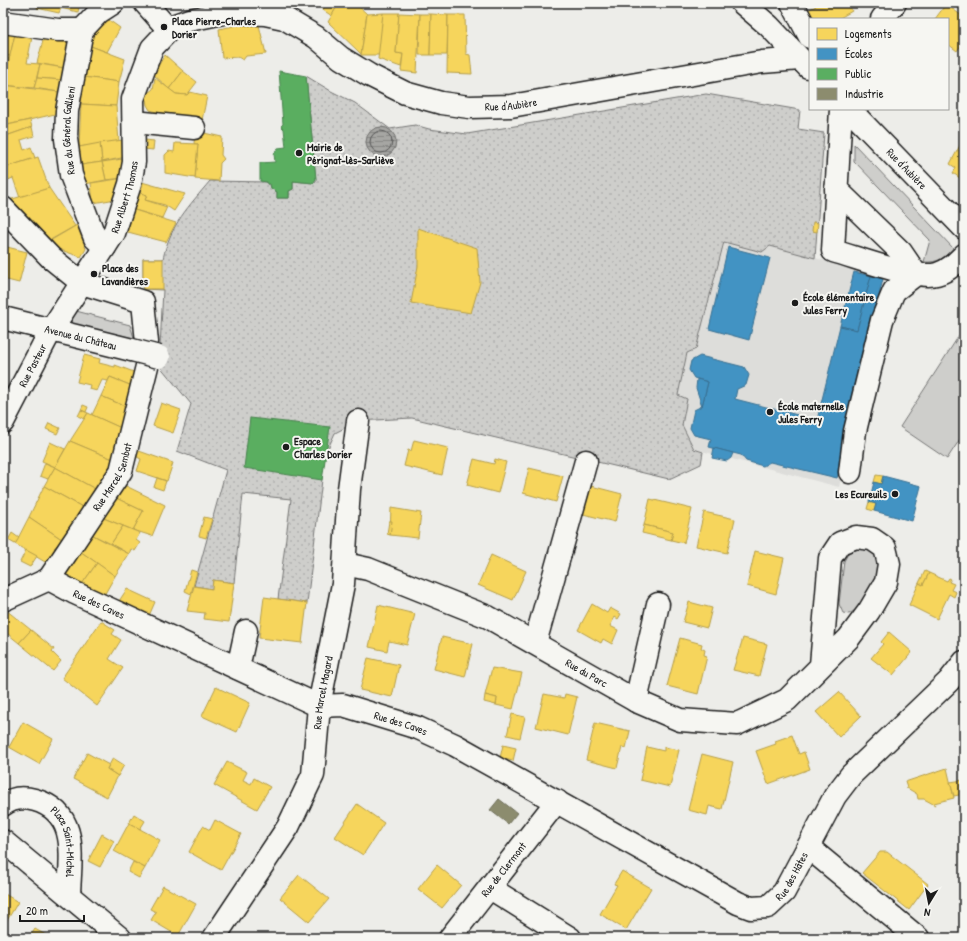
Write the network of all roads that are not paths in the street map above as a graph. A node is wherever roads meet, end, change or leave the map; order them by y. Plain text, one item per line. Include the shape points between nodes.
1 (145, 3) edge
2 (742, 3) edge
3 (792, 3) edge
4 (895, 3) edge
5 (106, 7) edge
6 (883, 18) edge
7 (3, 22) edge
8 (82, 30) junction
9 (169, 30) junction
10 (809, 35) edge
11 (805, 64) edge
12 (841, 110) edge
13 (850, 110) edge
14 (134, 122) junction
15 (194, 128) dead end
16 (836, 189) junction
17 (3, 208) edge
18 (964, 228) edge
19 (105, 247) junction
20 (964, 255) edge
21 (916, 274) junction
22 (82, 283) junction
23 (3, 318) edge
24 (51, 330) junction
25 (147, 353) junction
26 (358, 421) dead end
27 (3, 422) edge
28 (586, 461) dead end
29 (850, 472) dead end
30 (345, 564) junction
31 (49, 579) junction
32 (3, 600) edge
33 (658, 604) dead end
34 (246, 631) dead end
35 (535, 643) junction
36 (964, 662) edge
37 (821, 665) junction
38 (238, 668) junction
39 (636, 701) junction
40 (319, 706) junction
41 (557, 801) junction
42 (3, 805) edge
43 (3, 841) edge
44 (808, 847) junction
45 (490, 888) junction
46 (69, 895) junction
47 (120, 938) edge
48 (214, 938) edge
49 (450, 938) edge
50 (570, 938) edge
51 (918, 938) edge

1 - 9 street
2 - 11 street via 769,26
3 - 10 street
4 - 6 street
5 - 8 street
7 - 8 street via 58,30
8 - 19 street, Rue du Général Gallieni via 67,111 66,138 71,174 95,238
9 - 11 street, Rue d'Aubière via 189,20 228,12 284,18 316,37 341,58 405,93 441,103 469,107 511,106 762,62
9 - 14 street, Rue Albert Thomas via 152,48 133,99
12 - 16 street
13 - 18 street, Rue d'Aubière
14 - 15 street
14 - 19 street, Rue Albert Thomas via 134,162 130,184 114,233
16 - 21 street via 901,252
16 - 21 street via 833,251
17 - 22 street via 52,258
19 - 22 street, Rue Albert Thomas
20 - 21 street via 953,266 936,274
21 - 29 street via 894,291 882,320 855,431
22 - 24 street, Rue Albert Thomas
22 - 25 street via 143,302
23 - 24 street, Avenue du Château
24 - 25 street, Avenue du Château
24 - 27 street, Rue Pasteur
25 - 31 street, Rue Marcel Sembat via 121,471
26 - 30 street, Rue Marcel Magard via 349,490
28 - 35 street
30 - 35 street, Rue du Parc via 368,569 488,617
30 - 40 street, Rue Marcel Magard
31 - 32 street
31 - 38 street, Rue des Caves
33 - 39 street
34 - 38 street
35 - 39 street, Rue du Parc
36 - 44 street, Rue des Hâtes via 949,681 851,775 835,796
37 - 37 street, Rue du Parc via 849,638 886,582 889,564 885,548 872,539 856,537 840,543 830,558
37 - 39 street, Rue du Parc via 787,700 737,724 680,720
38 - 40 street, Rue des Caves
40 - 41 street, Rue des Caves via 343,706 418,728 455,745
40 - 48 street, Rue Marcel Magard via 313,775 288,827
41 - 44 street, Rue des Hâtes via 751,908 768,907 784,892
41 - 45 street, Rue de Clermont
42 - 46 street, Place Saint-Michel via 24,797 46,804 64,819 69,834
43 - 46 street, Place Saint-Michel
44 - 51 street
45 - 49 street, Rue de Clermont
45 - 50 street
46 - 47 street

